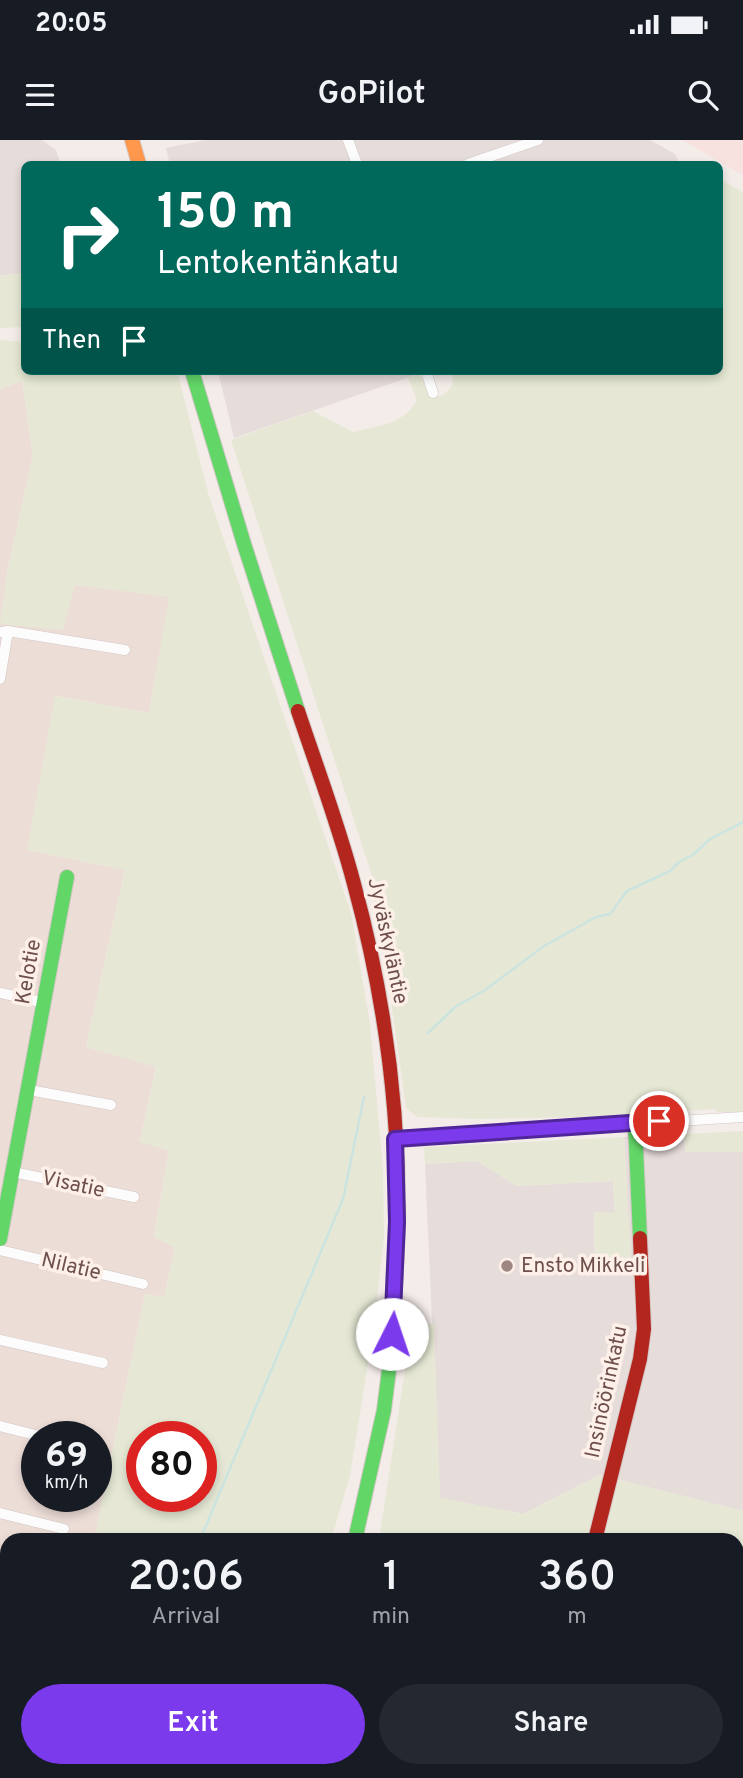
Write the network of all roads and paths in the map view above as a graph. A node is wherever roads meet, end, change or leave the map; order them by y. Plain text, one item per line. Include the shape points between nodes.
1 (132, 140) edge
2 (144, 140) edge
3 (348, 140) edge
4 (538, 140) edge
5 (138, 161) edge
6 (148, 161) edge
7 (356, 161) edge
8 (477, 161) edge
9 (193, 375) edge
10 (427, 375) edge
11 (433, 393) dead end
12 (4, 632) edge
13 (125, 650) dead end
14 (0, 680) edge
15 (67, 877) dead end
16 (0, 993) edge
17 (45, 1003) junction
18 (29, 1090) junction
19 (111, 1105) dead end
20 (743, 1117) edge
21 (635, 1124) junction
22 (395, 1139) junction
23 (13, 1172) junction
24 (134, 1197) dead end
25 (0, 1239) edge
26 (0, 1250) edge
27 (143, 1284) dead end
28 (0, 1340) edge
29 (103, 1363) dead end
30 (0, 1426) edge
31 (21, 1431) edge
32 (0, 1513) edge
33 (64, 1529) dead end
34 (357, 1533) edge
35 (597, 1533) edge

1 - 5 main road
2 - 6 main road
3 - 7 street
4 - 8 street
9 - 22 main road, Jyväskyläntie via 363,913 384,1027
10 - 11 street
12 - 13 street
12 - 14 street
15 - 17 main road, Kelotie
16 - 17 street
17 - 18 main road, Kelotie
18 - 19 street
18 - 23 main road, Kelotie
20 - 21 street
21 - 22 street
21 - 35 main road, Insinöörinkatu via 644,1329
22 - 34 main road, Jyväskyläntie via 396,1286 390,1358 384,1410
23 - 24 street, Visatie
23 - 25 main road, Kelotie
26 - 27 street, Nilatie
28 - 29 street
30 - 31 street
32 - 33 street

